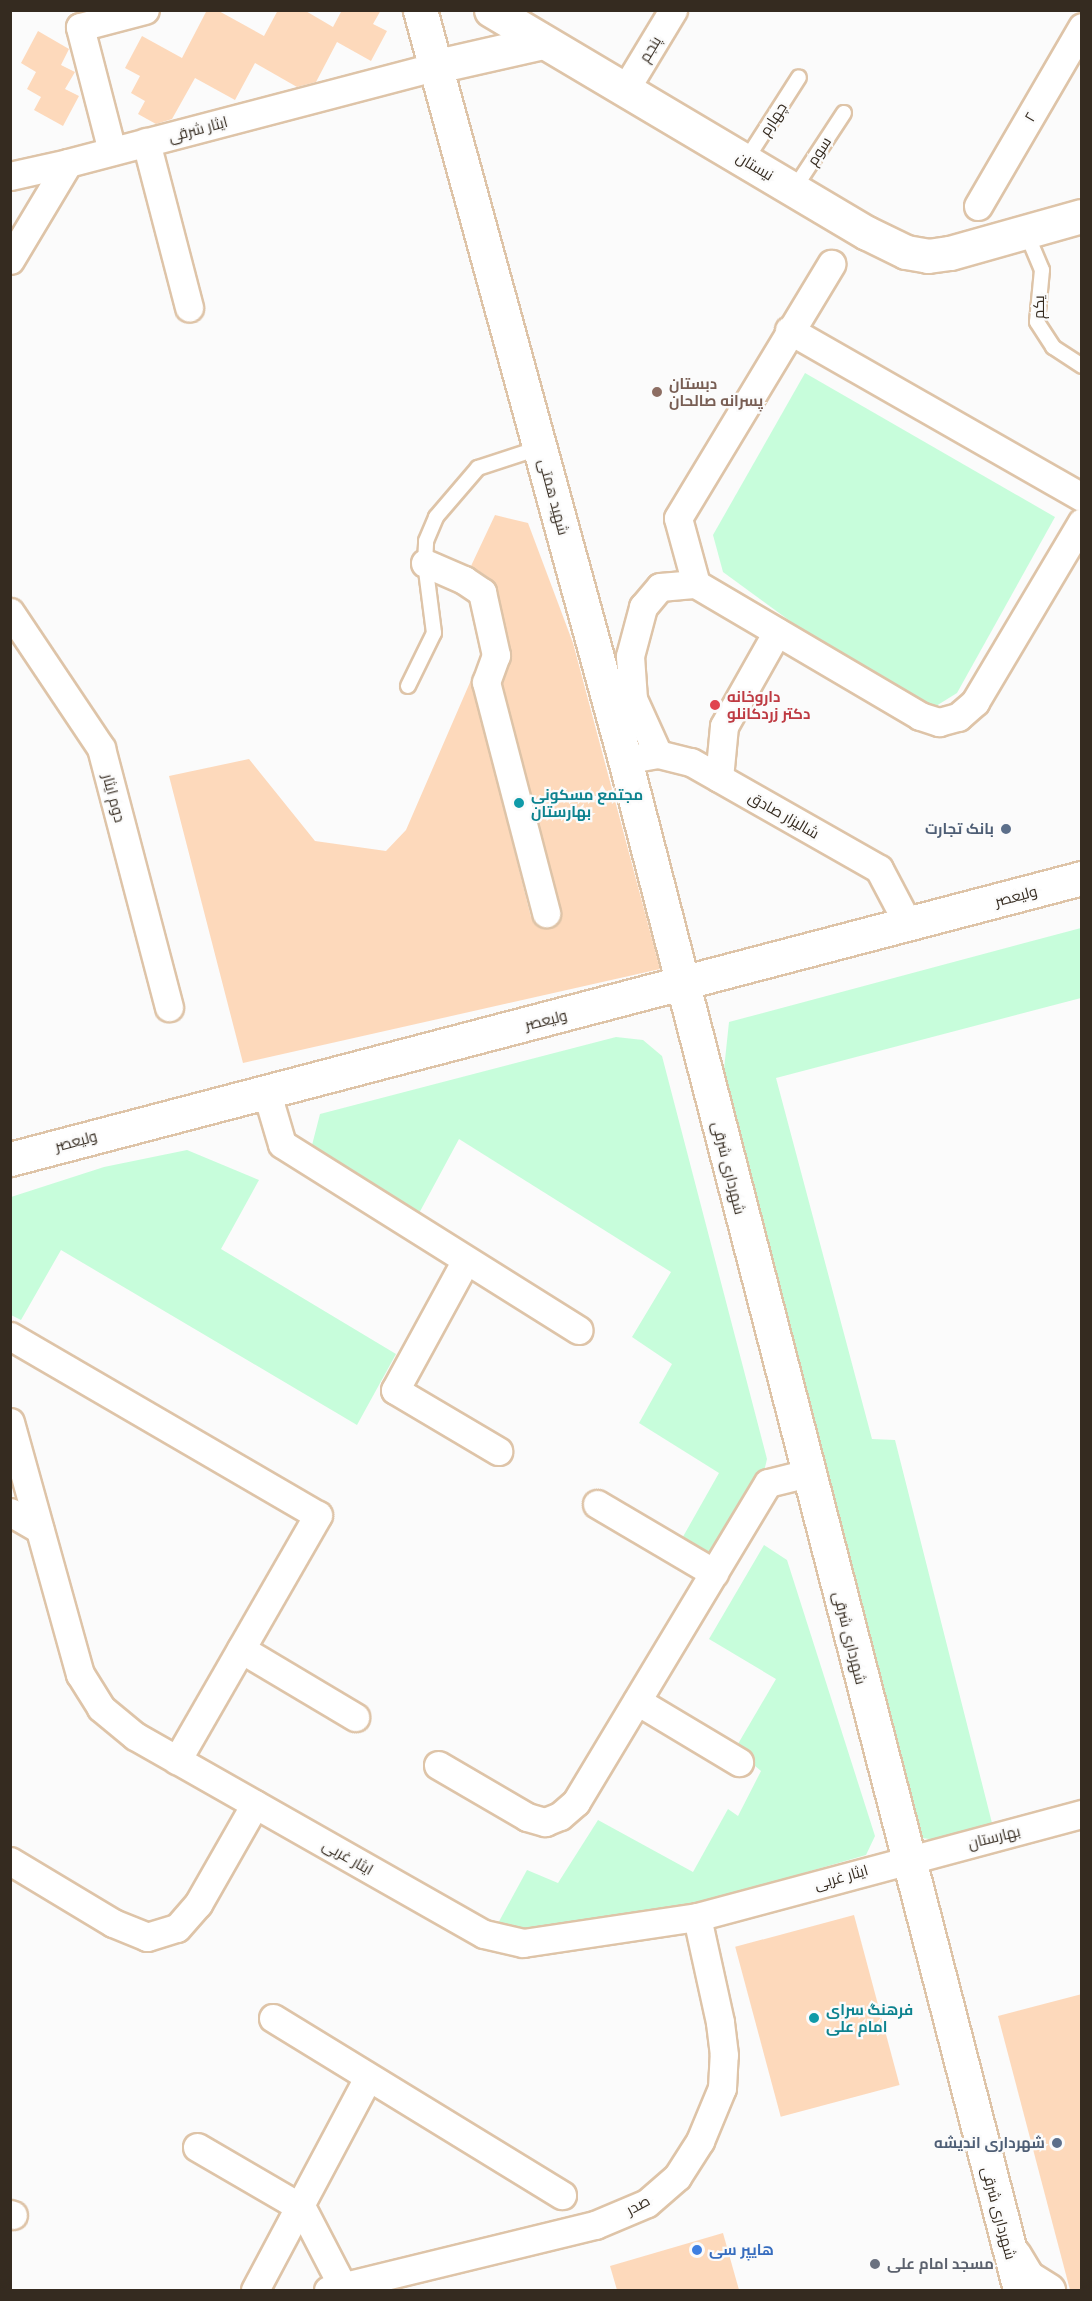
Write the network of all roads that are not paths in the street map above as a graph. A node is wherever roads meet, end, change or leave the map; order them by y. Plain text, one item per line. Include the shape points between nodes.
1 (146, 10) edge
2 (420, 10) edge
3 (491, 10) edge
4 (673, 10) edge
5 (1082, 27) edge
6 (543, 42) junction
7 (437, 66) junction
8 (799, 77) dead end
9 (626, 88) junction
10 (844, 113) dead end
11 (146, 142) junction
12 (112, 151) junction
13 (746, 160) junction
14 (68, 163) junction
15 (10, 176) edge
16 (794, 189) junction
17 (978, 206) dead end
18 (1082, 216) edge
19 (1026, 232) junction
20 (10, 260) edge
21 (831, 264) dead end
22 (189, 307) dead end
23 (789, 330) junction
24 (1082, 366) edge
25 (540, 447) junction
26 (1082, 497) edge
27 (1082, 522) edge
28 (425, 563) junction
29 (696, 585) junction
30 (10, 612) edge
31 (777, 632) junction
32 (408, 686) dead end
33 (658, 754) junction
34 (625, 760) junction
35 (720, 778) junction
36 (1082, 878) edge
37 (546, 913) dead end
38 (909, 926) junction
39 (682, 985) junction
40 (169, 1007) dead end
41 (267, 1090) junction
42 (10, 1159) edge
43 (466, 1260) junction
44 (579, 1330) dead end
45 (10, 1336) edge
46 (10, 1422) edge
47 (498, 1451) dead end
48 (808, 1473) junction
49 (597, 1504) dead end
50 (10, 1512) edge
51 (40, 1529) junction
52 (714, 1573) junction
53 (241, 1649) junction
54 (637, 1701) junction
55 (355, 1718) dead end
56 (177, 1760) junction
57 (739, 1762) dead end
58 (438, 1765) dead end
59 (255, 1804) junction
60 (1082, 1815) edge
61 (906, 1859) junction
62 (10, 1861) edge
63 (697, 1917) junction
64 (273, 2018) dead end
65 (367, 2079) junction
66 (196, 2147) dead end
67 (562, 2195) dead end
68 (302, 2208) junction
69 (1005, 2240) junction
70 (336, 2289) edge
71 (255, 2290) edge
72 (997, 2290) edge
73 (1020, 2290) edge
74 (1048, 2290) edge

1 - 12 street via 80,27
2 - 7 main road, شهید همتی
3 - 6 main road, نيستان
4 - 9 street, پنجم
5 - 17 street, ۲
6 - 7 main road
6 - 9 main road, نيستان
7 - 11 street, ایثار شرقی
7 - 25 main road, شهید همتی
8 - 13 lane, چهارم
9 - 13 main road, نيستان
10 - 16 lane, سوم
11 - 12 street, ایثار شرقی
11 - 22 street
12 - 14 street, ایثار شرقی
13 - 16 main road, نيستان
14 - 15 street, ایثار شرقی
14 - 20 street
16 - 19 main road, نيستان via 867,233 916,254 950,253
18 - 19 main road, نيستان
19 - 24 lane, یکم via 1042,270 1037,322 1053,347
21 - 23 street
23 - 26 street
23 - 29 street via 678,518
25 - 28 lane via 478,468 470,476 436,518 426,541
25 - 34 main road, شهید همتی
27 - 31 street via 975,702 958,717 939,722 920,716
28 - 32 lane via 434,633
28 - 37 street via 482,592 496,655 486,682
29 - 31 street
29 - 33 street via 660,587 643,607 635,627 630,656 633,699
30 - 40 street, دوم ایثار via 101,748
31 - 35 street via 724,726
33 - 34 street, شالیزار صادق
33 - 35 street, شالیزار صادق via 691,762
34 - 39 main road, شهید همتی
35 - 38 street, شالیزار صادق via 879,869
36 - 38 main road, ولیعصر
38 - 39 main road, ولیعصر
39 - 41 main road, ولیعصر
39 - 48 main road, شهرداری شرقی
41 - 42 main road, ولیعصر
41 - 43 street via 282,1144
43 - 44 street
43 - 47 street via 395,1390
45 - 53 street via 318,1515
46 - 51 street, ایثار غربی
48 - 52 street via 768,1483
48 - 61 main road, شهرداری شرقی
49 - 52 street
50 - 51 street
51 - 56 street, ایثار غربی via 80,1674 101,1708 135,1736
52 - 54 street
53 - 55 street
53 - 56 street
54 - 57 street
54 - 58 street via 576,1802 560,1816 545,1822 527,1817
56 - 59 street, ایثار غربی
59 - 62 street via 198,1904 177,1928 147,1937 113,1923
59 - 63 street, ایثار غربی via 484,1934 523,1942
60 - 61 street, بهارستان
61 - 63 street, ایثار غربی
61 - 69 main road, شهرداری شرقی
63 - 70 street, صدر via 720,2022 722,2077 712,2115 677,2177 647,2204 595,2225
64 - 65 street
65 - 67 street
65 - 68 street
66 - 68 street
68 - 70 street
68 - 71 street
69 - 72 main road
69 - 73 main road, شهرداری شرقی
69 - 74 main road via 1027,2277

